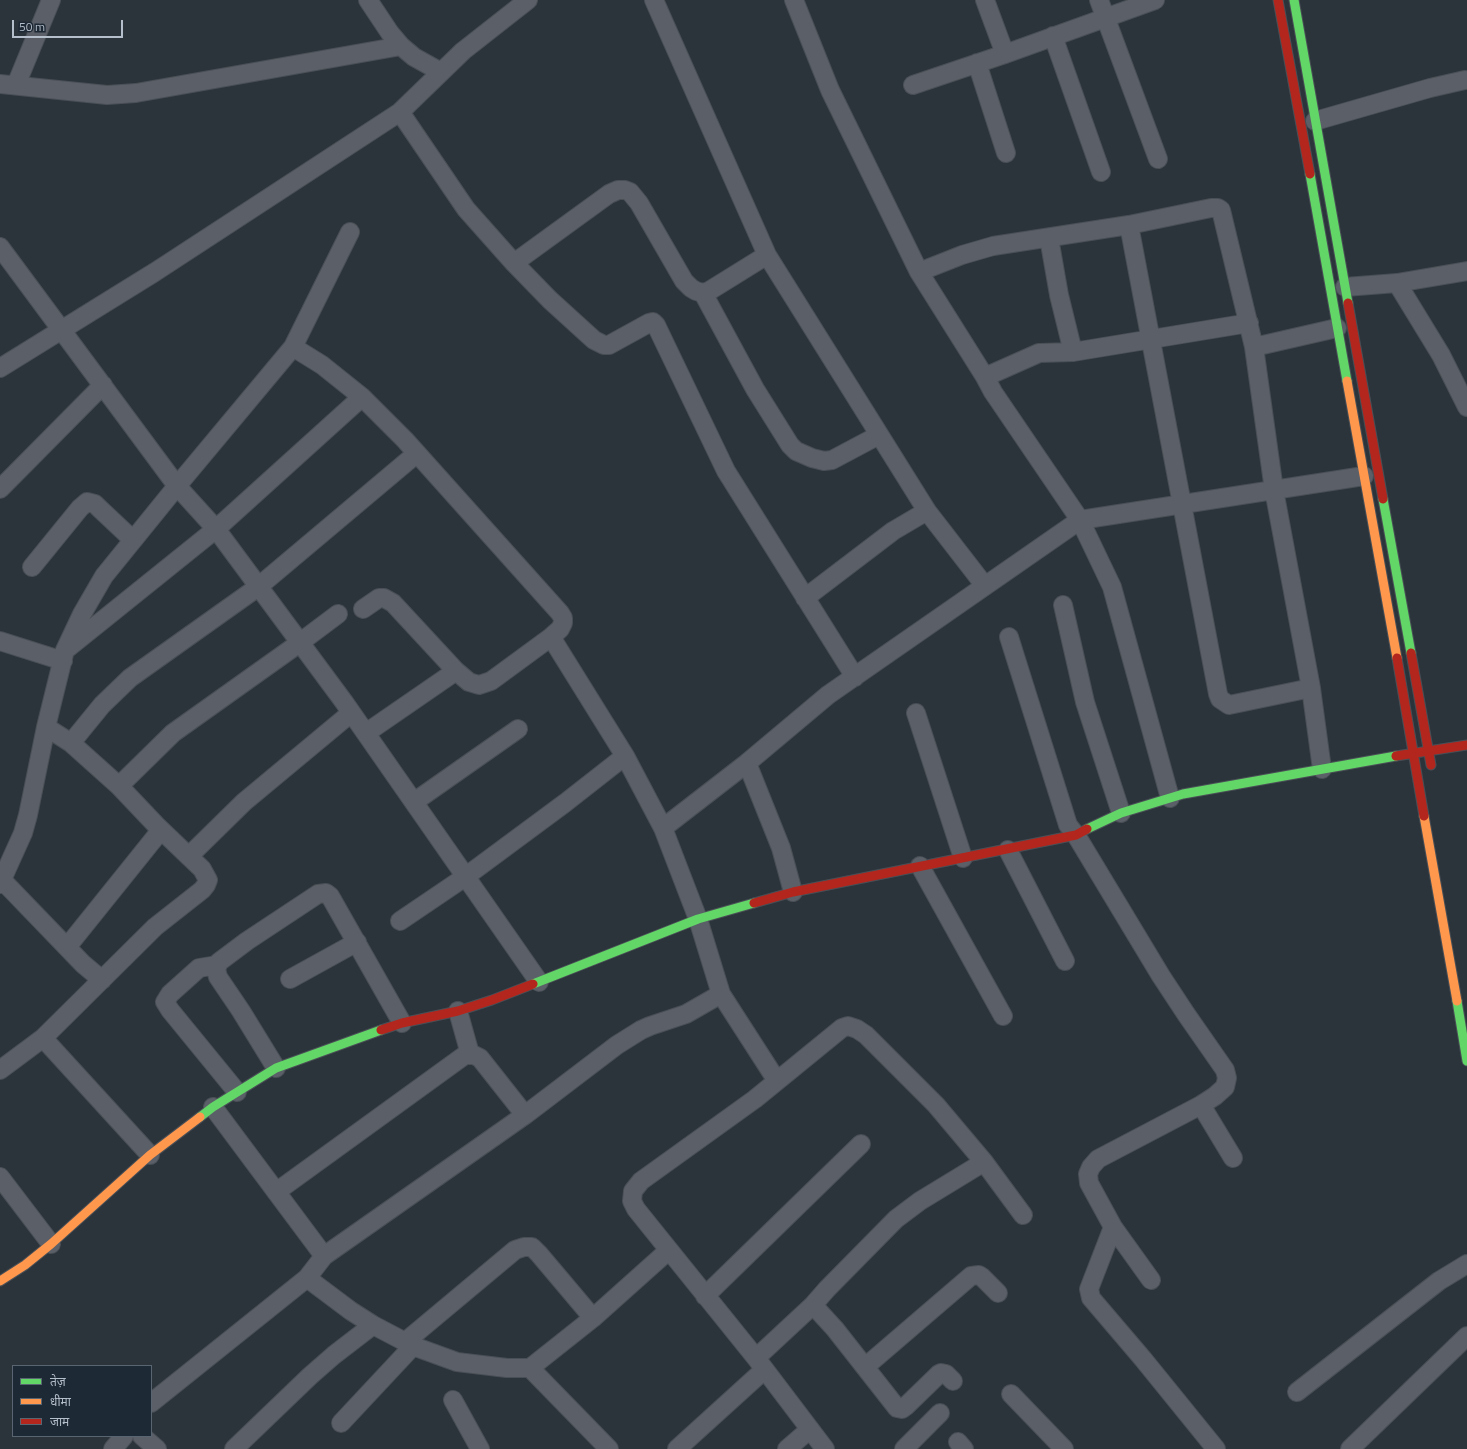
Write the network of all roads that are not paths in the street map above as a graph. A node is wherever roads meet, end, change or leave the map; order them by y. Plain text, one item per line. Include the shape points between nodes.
1 (51, 0) edge
2 (368, 0) edge
3 (528, 0) edge
4 (654, 0) edge
5 (794, 0) edge
6 (985, 0) edge
7 (1099, 0) edge
8 (1152, 0) edge
9 (1278, 0) edge
10 (1294, 0) edge
11 (1106, 17) junction
12 (1053, 36) junction
13 (401, 46) junction
14 (1005, 54) junction
15 (977, 63) junction
16 (441, 72) junction
17 (1465, 80) dead end
18 (8, 84) edge
19 (913, 84) dead end
20 (400, 112) junction
21 (1315, 121) junction
22 (1006, 153) dead end
23 (1158, 159) dead end
24 (1101, 172) dead end
25 (1129, 225) junction
26 (350, 232) dead end
27 (1049, 238) junction
28 (0, 247) edge
29 (767, 255) junction
30 (514, 263) junction
31 (1467, 271) edge
32 (919, 272) junction
33 (1397, 284) junction
34 (1345, 287) junction
35 (703, 292) junction
36 (1249, 323) junction
37 (1337, 328) junction
38 (61, 330) junction
39 (1151, 339) junction
40 (293, 347) junction
41 (1254, 347) junction
42 (1073, 352) junction
43 (0, 367) edge
44 (985, 377) junction
45 (103, 385) junction
46 (362, 397) junction
47 (1467, 407) edge
48 (879, 434) junction
49 (416, 454) junction
50 (1364, 476) junction
51 (177, 486) junction
52 (0, 489) edge
53 (1274, 490) junction
54 (1181, 505) junction
55 (927, 511) junction
56 (1080, 520) junction
57 (216, 529) junction
58 (133, 540) junction
59 (32, 567) dead end
60 (985, 586) junction
61 (258, 587) junction
62 (805, 598) junction
63 (1063, 605) dead end
64 (363, 609) dead end
65 (338, 614) dead end
66 (551, 637) junction
67 (1009, 637) dead end
68 (0, 642) edge
69 (300, 642) junction
70 (64, 656) junction
71 (456, 671) junction
72 (854, 677) junction
73 (1311, 688) junction
74 (351, 712) junction
75 (916, 713) dead end
76 (46, 727) junction
77 (518, 729) dead end
78 (366, 733) junction
79 (71, 743) junction
80 (1467, 745) edge
81 (1429, 751) junction
82 (1413, 753) junction
83 (625, 756) junction
84 (747, 763) junction
85 (1322, 769) junction
86 (1432, 774) dead end
87 (119, 786) junction
88 (1170, 798) junction
89 (414, 802) junction
90 (1121, 814) junction
91 (663, 828) junction
92 (161, 830) junction
93 (1076, 835) junction
94 (1008, 850) junction
95 (189, 856) junction
96 (963, 858) junction
97 (920, 866) junction
98 (465, 876) junction
99 (1, 882) edge
100 (793, 892) junction
101 (698, 919) junction
102 (400, 921) dead end
103 (356, 942) junction
104 (67, 947) junction
105 (1065, 961) dead end
106 (217, 965) junction
107 (290, 979) dead end
108 (102, 980) junction
109 (539, 982) junction
110 (1460, 985) edge
111 (721, 994) junction
112 (458, 1011) junction
113 (1003, 1016) dead end
114 (402, 1023) junction
115 (43, 1038) junction
116 (470, 1054) junction
117 (1467, 1061) edge
118 (276, 1068) junction
119 (0, 1070) edge
120 (777, 1081) junction
121 (237, 1092) junction
122 (1201, 1105) junction
123 (213, 1107) junction
124 (525, 1115) junction
125 (861, 1144) dead end
126 (150, 1155) junction
127 (1233, 1158) dead end
128 (984, 1162) junction
129 (0, 1177) edge
130 (276, 1192) junction
131 (1023, 1214) dead end
132 (1113, 1227) junction
133 (51, 1244) junction
134 (669, 1250) junction
135 (324, 1256) junction
136 (1467, 1264) edge
137 (307, 1278) junction
138 (1151, 1280) dead end
139 (0, 1281) edge
140 (998, 1293) dead end
141 (706, 1296) junction
142 (814, 1305) junction
143 (592, 1318) junction
144 (373, 1325) junction
145 (1467, 1336) edge
146 (409, 1344) junction
147 (760, 1364) junction
148 (865, 1367) junction
149 (530, 1368) junction
150 (953, 1381) dead end
151 (1297, 1392) dead end
152 (1011, 1394) dead end
153 (453, 1400) dead end
154 (152, 1402) edge
155 (940, 1413) dead end
156 (341, 1423) dead end
157 (809, 1430) junction
158 (123, 1437) edge
159 (143, 1437) edge
160 (113, 1449) edge
161 (157, 1449) edge
162 (234, 1449) edge
163 (480, 1449) edge
164 (609, 1449) edge
165 (677, 1449) edge
166 (787, 1449) edge
167 (825, 1449) edge
168 (904, 1449) edge
169 (1064, 1449) edge
170 (1216, 1449) edge
171 (1350, 1449) edge

1 - 18 street
2 - 13 street
3 - 16 street via 463,51
4 - 29 street
5 - 32 street via 830,90
6 - 14 street
7 - 11 street
8 - 11 street
9 - 37 main road
10 - 21 main road
11 - 12 street
11 - 23 street
12 - 14 street
12 - 24 street
13 - 16 street via 414,57
13 - 18 street via 136,93 107,95
14 - 15 street
15 - 19 street
15 - 22 street
16 - 20 street
17 - 21 street
20 - 30 street via 466,209
20 - 38 street via 155,272
21 - 34 main road
25 - 27 street
25 - 36 street via 1211,208 1220,209
25 - 39 street
26 - 40 street
27 - 32 street via 986,248
27 - 42 street
28 - 38 street
29 - 35 street
29 - 48 street
30 - 35 street via 610,194 625,190 640,203 684,281 696,291
30 - 62 street via 599,344 609,345 649,323 656,324 726,471
31 - 33 street
32 - 44 street
33 - 34 street
33 - 47 street via 1441,355
34 - 81 main road
35 - 48 street via 755,389 790,446 796,451 812,458 832,460
36 - 39 street
36 - 41 street
37 - 41 street
37 - 50 main road
38 - 43 street
38 - 45 street
39 - 42 street
39 - 54 street
40 - 46 street via 322,365
40 - 51 street
41 - 53 street
42 - 44 street via 1039,353
44 - 56 street
45 - 51 street
45 - 52 street
46 - 49 street
46 - 57 street
48 - 55 street
49 - 61 street
49 - 66 street via 560,613 563,623
50 - 53 street
50 - 82 main road
51 - 57 street
51 - 58 street
53 - 54 street
53 - 73 street
54 - 56 street
54 - 73 street via 1220,699 1229,705
55 - 60 street
55 - 62 street via 893,531
56 - 60 street
56 - 88 street via 1112,587
57 - 61 street
57 - 70 street
58 - 59 street via 95,504 87,502
58 - 70 street via 91,597
60 - 72 street
61 - 69 street
61 - 79 street via 130,678 102,705
62 - 72 street
63 - 90 street via 1085,702
64 - 71 street via 379,598 394,603
65 - 69 street
66 - 71 street via 485,684 474,684
66 - 83 street
67 - 93 street via 1059,799 1068,824
68 - 70 street
69 - 74 street
69 - 87 street via 173,733
70 - 76 street
71 - 78 street
72 - 84 street via 828,695
73 - 85 street
74 - 78 street
74 - 95 street via 244,802
75 - 96 street
76 - 79 street
76 - 99 street via 23,833
77 - 89 street
78 - 89 street
79 - 87 street
80 - 81 main road
81 - 82 main road
81 - 86 main road
82 - 85 main road
82 - 110 main road
83 - 91 street
83 - 98 street
84 - 91 street
84 - 100 street via 781,848
85 - 88 main road
87 - 92 street
88 - 90 main road
89 - 98 street
90 - 93 main road
91 - 101 street
92 - 95 street
92 - 104 street
93 - 94 main road
93 - 122 street via 1161,976 1225,1070 1225,1087
94 - 96 main road
94 - 105 street
95 - 108 street via 206,874 206,885 155,927
96 - 97 main road
97 - 100 main road
97 - 113 street
98 - 102 street
98 - 109 street
99 - 104 street
100 - 101 main road
101 - 109 main road
101 - 111 street
103 - 106 street via 330,896 322,892
103 - 107 street
103 - 114 street
104 - 108 street
106 - 118 street via 216,973
106 - 121 street via 199,968 170,994 165,1002
108 - 115 street
109 - 112 main road
110 - 117 main road
111 - 120 street
111 - 124 street via 686,1014 650,1026 617,1045
112 - 114 main road
112 - 116 street
114 - 118 main road
115 - 119 street
115 - 126 street
116 - 124 street via 480,1058
116 - 130 street
118 - 121 main road
120 - 128 street via 842,1028 848,1026 857,1029 936,1106
120 - 134 street via 633,1190 632,1201 636,1209
121 - 123 main road
122 - 127 street
122 - 132 street via 1098,1158 1091,1167 1088,1174 1089,1183
123 - 126 main road
123 - 130 street
124 - 135 street
125 - 141 street
126 - 133 main road
128 - 131 street
128 - 142 street via 920,1201 896,1219
129 - 133 street
130 - 135 street
132 - 138 street
132 - 170 street via 1089,1289 1091,1298
133 - 139 main road
134 - 141 street
134 - 143 street
135 - 137 street
136 - 151 street via 1423,1293
137 - 144 street
137 - 154 street
140 - 148 street via 979,1275 971,1276
141 - 147 street
142 - 147 street
142 - 148 street
143 - 146 street via 539,1254 532,1247 524,1247 515,1250
143 - 149 street
144 - 146 street
144 - 162 street via 310,1376
145 - 171 street
146 - 149 street via 457,1362
146 - 156 street
147 - 157 street
147 - 165 street
148 - 150 street via 897,1408 902,1409 939,1374 946,1374
149 - 164 street
152 - 169 street
153 - 163 street
155 - 168 street
157 - 166 street
157 - 167 street
158 - 160 street
159 - 161 street

